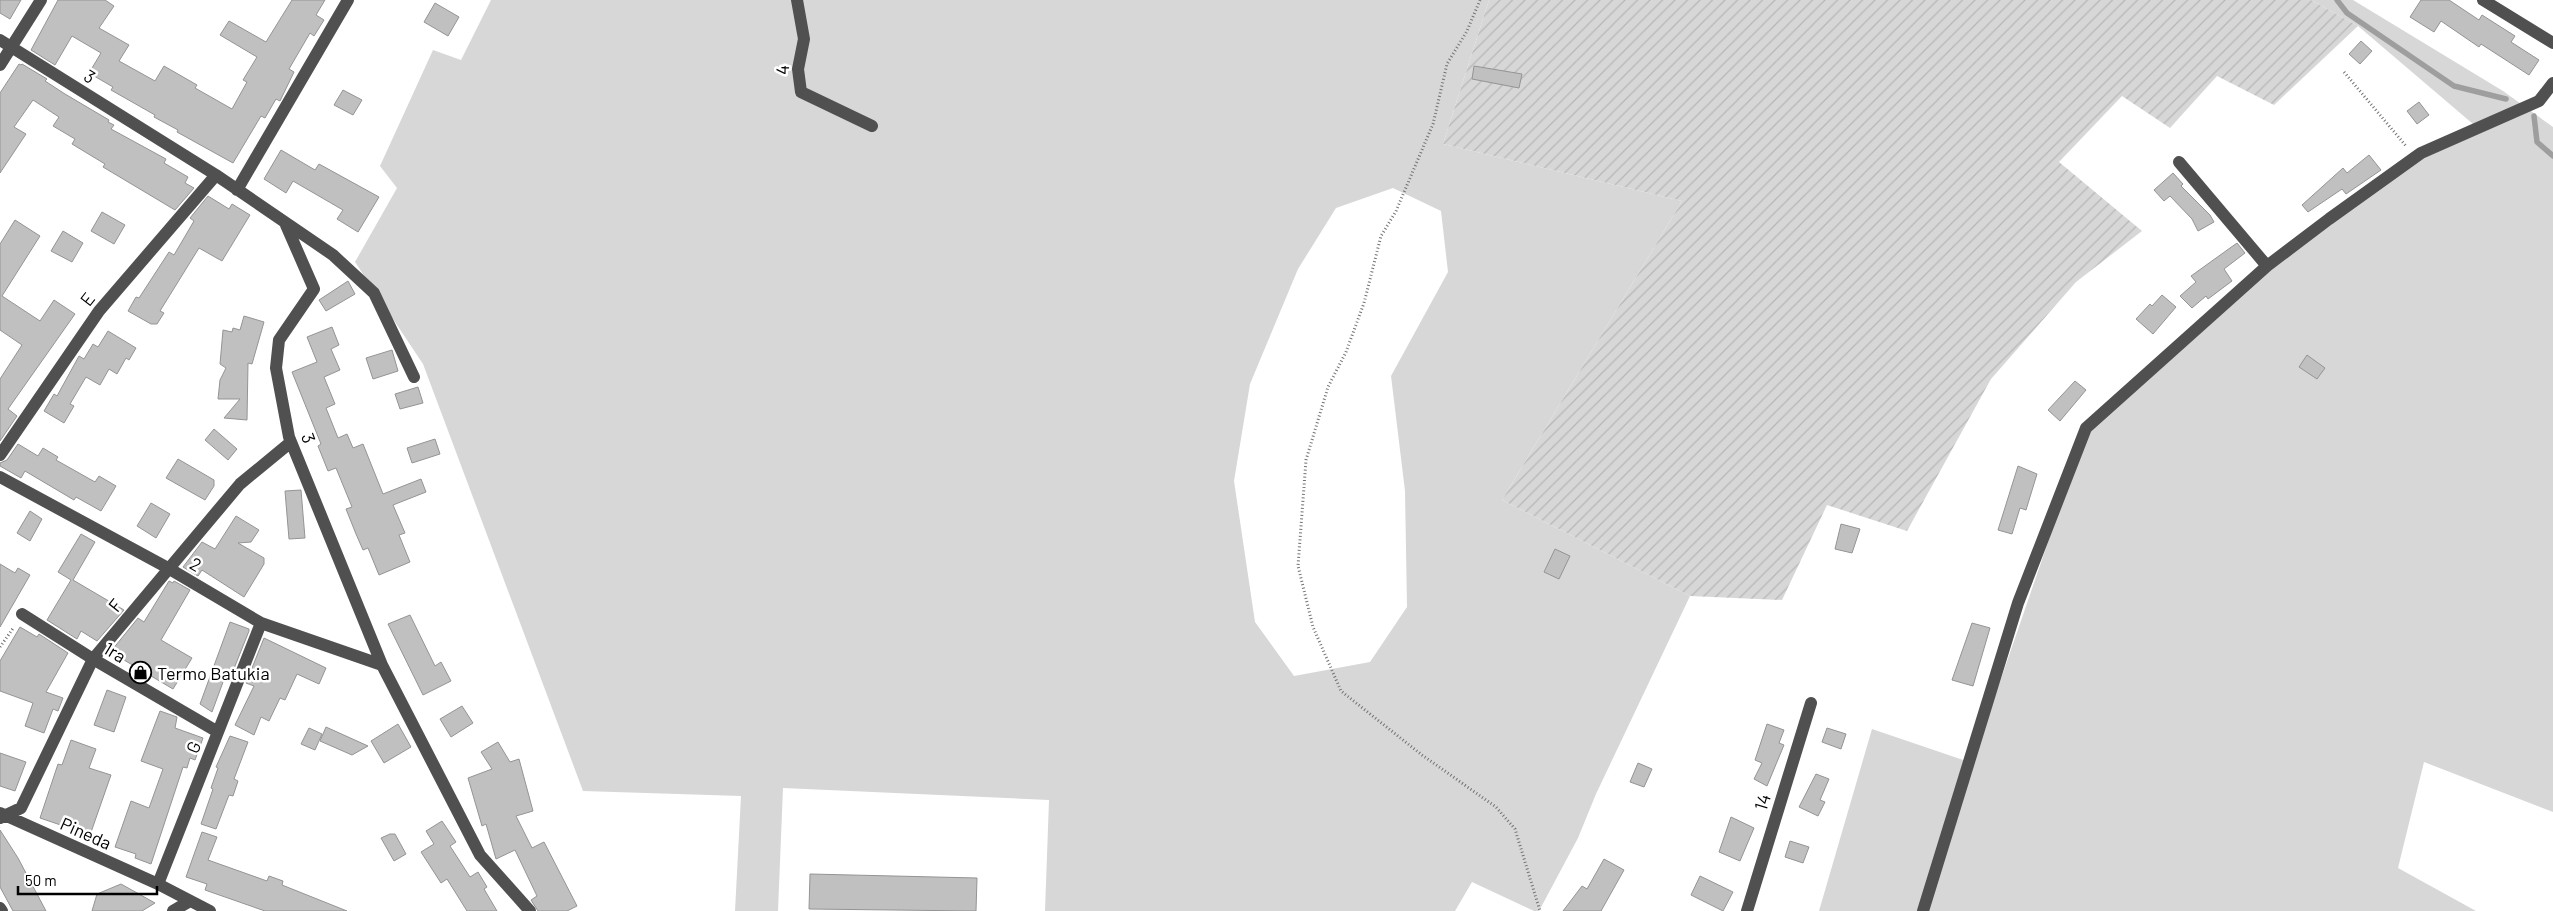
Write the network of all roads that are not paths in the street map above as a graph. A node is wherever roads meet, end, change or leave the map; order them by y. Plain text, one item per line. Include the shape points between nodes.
1 (41, 0) edge
2 (348, 0) edge
3 (797, 0) edge
4 (2483, 0) edge
5 (0, 40) edge
6 (2553, 43) edge
7 (11, 48) junction
8 (0, 65) edge
9 (2553, 83) edge
10 (872, 126) dead end
11 (2179, 162) dead end
12 (216, 175) junction
13 (237, 190) junction
14 (286, 225) junction
15 (2267, 266) junction
16 (414, 377) dead end
17 (291, 442) junction
18 (0, 455) edge
19 (0, 477) edge
20 (168, 568) junction
21 (22, 614) road end
22 (261, 623) junction
23 (93, 659) junction
24 (382, 665) junction
25 (1811, 703) dead end
26 (218, 732) junction
27 (2, 816) edge
28 (158, 884) junction
29 (190, 901) junction
30 (0, 908) edge
31 (2, 911) edge
32 (173, 911) edge
33 (210, 911) edge
34 (530, 911) edge
35 (1746, 911) edge
36 (1923, 911) edge

1 - 7 street
2 - 13 street
3 - 10 street, 4 via 804,39 798,69 800,92
4 - 6 street
5 - 7 street, 3
7 - 8 street
7 - 12 street, 3
9 - 15 street via 2539,101 2416,157
11 - 15 street
12 - 13 street, 3
12 - 18 street, E via 99,310
13 - 14 street, 3
14 - 16 street, 3 via 333,254 374,293
14 - 17 street, 3 via 314,288 279,340 276,368
15 - 36 street via 2086,428 2018,603
17 - 20 street, F via 240,484
17 - 24 street, 3
19 - 20 street, 2
20 - 22 street, 2
20 - 23 street, F
21 - 23 street, 1ra
22 - 24 street, 2
22 - 26 street, G
23 - 26 street, 1ra
23 - 27 street, F via 21,808
24 - 34 street, 3 via 480,855
25 - 35 street, 14
26 - 28 street, G
27 - 28 street, Pineda
28 - 29 street, Pineda
29 - 32 street
29 - 33 street, Pineda
30 - 31 street

